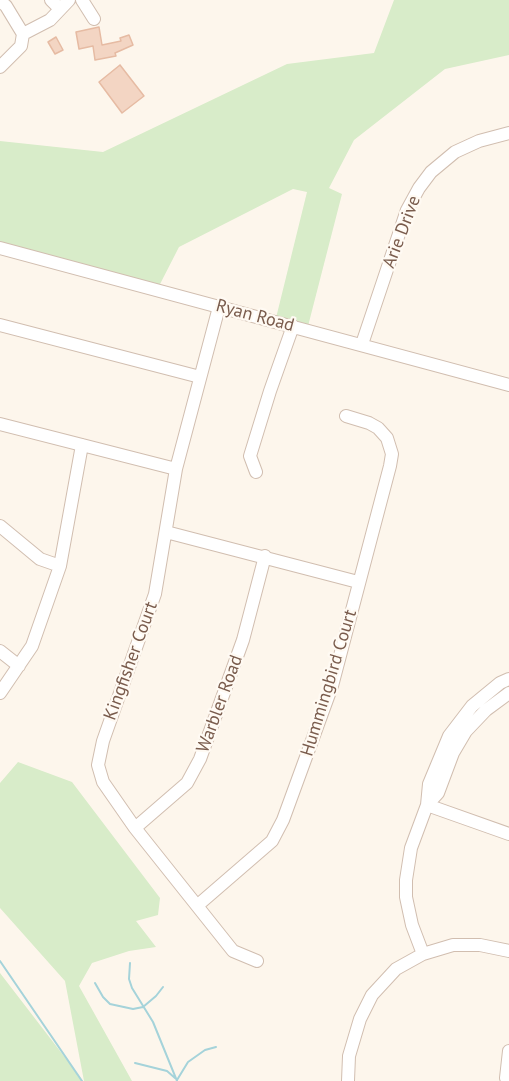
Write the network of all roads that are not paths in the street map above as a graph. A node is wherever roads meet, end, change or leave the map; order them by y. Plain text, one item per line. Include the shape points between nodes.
1 (82, 0) edge
2 (0, 1) edge
3 (60, 3) edge
4 (94, 20) dead end
5 (23, 34) junction
6 (0, 68) edge
7 (509, 133) edge
8 (0, 248) edge
9 (219, 307) junction
10 (0, 325) edge
11 (293, 326) junction
12 (362, 344) junction
13 (200, 377) junction
14 (509, 385) edge
15 (346, 416) dead end
16 (0, 424) edge
17 (82, 446) junction
18 (176, 469) junction
19 (256, 472) dead end
20 (0, 526) edge
21 (166, 532) junction
22 (265, 556) junction
23 (60, 566) junction
24 (358, 582) junction
25 (0, 651) edge
26 (19, 666) junction
27 (506, 687) edge
28 (0, 693) edge
29 (427, 805) junction
30 (135, 828) junction
31 (509, 834) edge
32 (198, 905) junction
33 (509, 951) edge
34 (423, 954) junction
35 (257, 961) dead end
36 (509, 1051) edge
37 (506, 1078) dead end
38 (348, 1081) edge

1 - 4 street
2 - 5 street
3 - 5 street via 50,20
5 - 6 street via 21,46
7 - 12 street, Arie Drive via 455,152 419,188 407,210
8 - 9 street, Ryan Road
9 - 11 street, Ryan Road
9 - 13 street, Kingfisher Court
10 - 13 street
11 - 12 street, Ryan Road
11 - 19 street via 250,456
12 - 14 street, Ryan Road
13 - 18 street, Kingfisher Court
15 - 24 street, Hummingbird Court via 378,428 387,438 392,454
16 - 17 street
17 - 18 street
17 - 23 street
18 - 21 street, Kingfisher Court
20 - 23 street via 40,559
21 - 22 street
21 - 30 street, Kingfisher Court via 156,594 103,741 99,765 103,782
22 - 24 street
22 - 30 street, Warbler Road via 243,640 200,759 187,783
23 - 26 street via 33,646
24 - 32 street, Hummingbird Court via 332,686 283,820 272,841
25 - 26 street
26 - 28 street
27 - 29 street via 486,710 461,728 438,793
29 - 31 street
29 - 34 street via 411,848 406,880 409,913
30 - 32 street, Kingfisher Court
32 - 35 street, Kingfisher Court via 233,951
33 - 34 street via 462,944
34 - 38 street via 386,979 365,1008 351,1045
36 - 37 street

